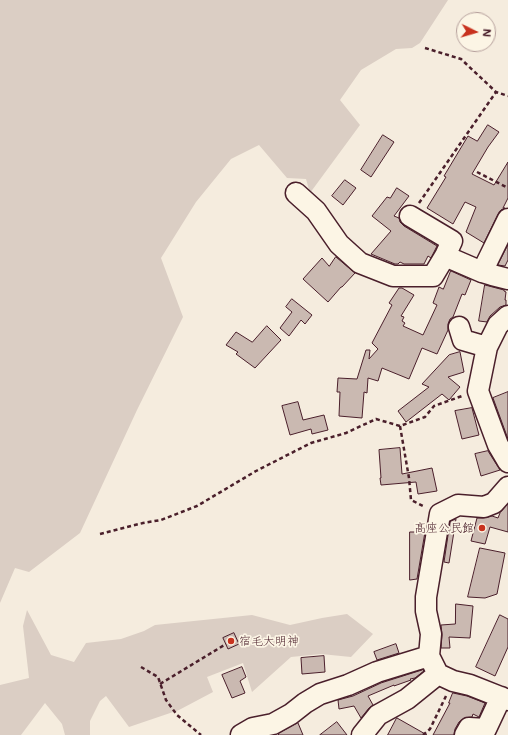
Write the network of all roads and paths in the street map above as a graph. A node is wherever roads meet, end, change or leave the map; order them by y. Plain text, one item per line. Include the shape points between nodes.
1 (425, 48) dead end
2 (496, 92) junction
3 (508, 96) edge
4 (477, 172) dead end
5 (508, 188) edge
6 (296, 193) dead end
7 (410, 216) joint
8 (508, 219) edge
9 (445, 256) junction
10 (482, 272) junction
11 (508, 279) edge
12 (508, 316) edge
13 (459, 327) dead end
14 (487, 347) junction
15 (478, 391) junction
16 (400, 426) junction
17 (508, 462) edge
18 (508, 487) edge
19 (440, 514) junction
20 (100, 534) dead end
21 (226, 644) dead end
22 (429, 656) junction
23 (141, 667) dead end
24 (446, 678) junction
25 (160, 684) junction
26 (505, 698) edge
27 (201, 735) edge
28 (241, 735) edge
29 (362, 735) edge
30 (423, 735) edge
31 (465, 735) edge

1 - 2 path via 461,58
2 - 3 path
2 - 7 path
4 - 5 path
6 - 9 street via 316,210 339,244 360,263 393,276 433,276
7 - 9 street via 452,241
8 - 10 street
9 - 10 street
10 - 11 street
12 - 14 street via 498,325
13 - 14 street via 463,340
14 - 15 street
15 - 16 path via 434,406 425,417
15 - 17 street via 498,445
16 - 19 path via 411,500
16 - 20 path via 376,419 346,433 311,443 256,471 197,506 161,520
18 - 19 street via 494,503 484,507 458,505
19 - 22 street via 426,597 431,634
21 - 25 path
22 - 24 street
22 - 28 street via 320,694 272,724 253,728
23 - 25 path via 158,677
24 - 26 street
24 - 29 street via 378,715
24 - 30 path via 430,729
25 - 27 path via 166,700 177,715
26 - 31 street via 486,729 469,728

